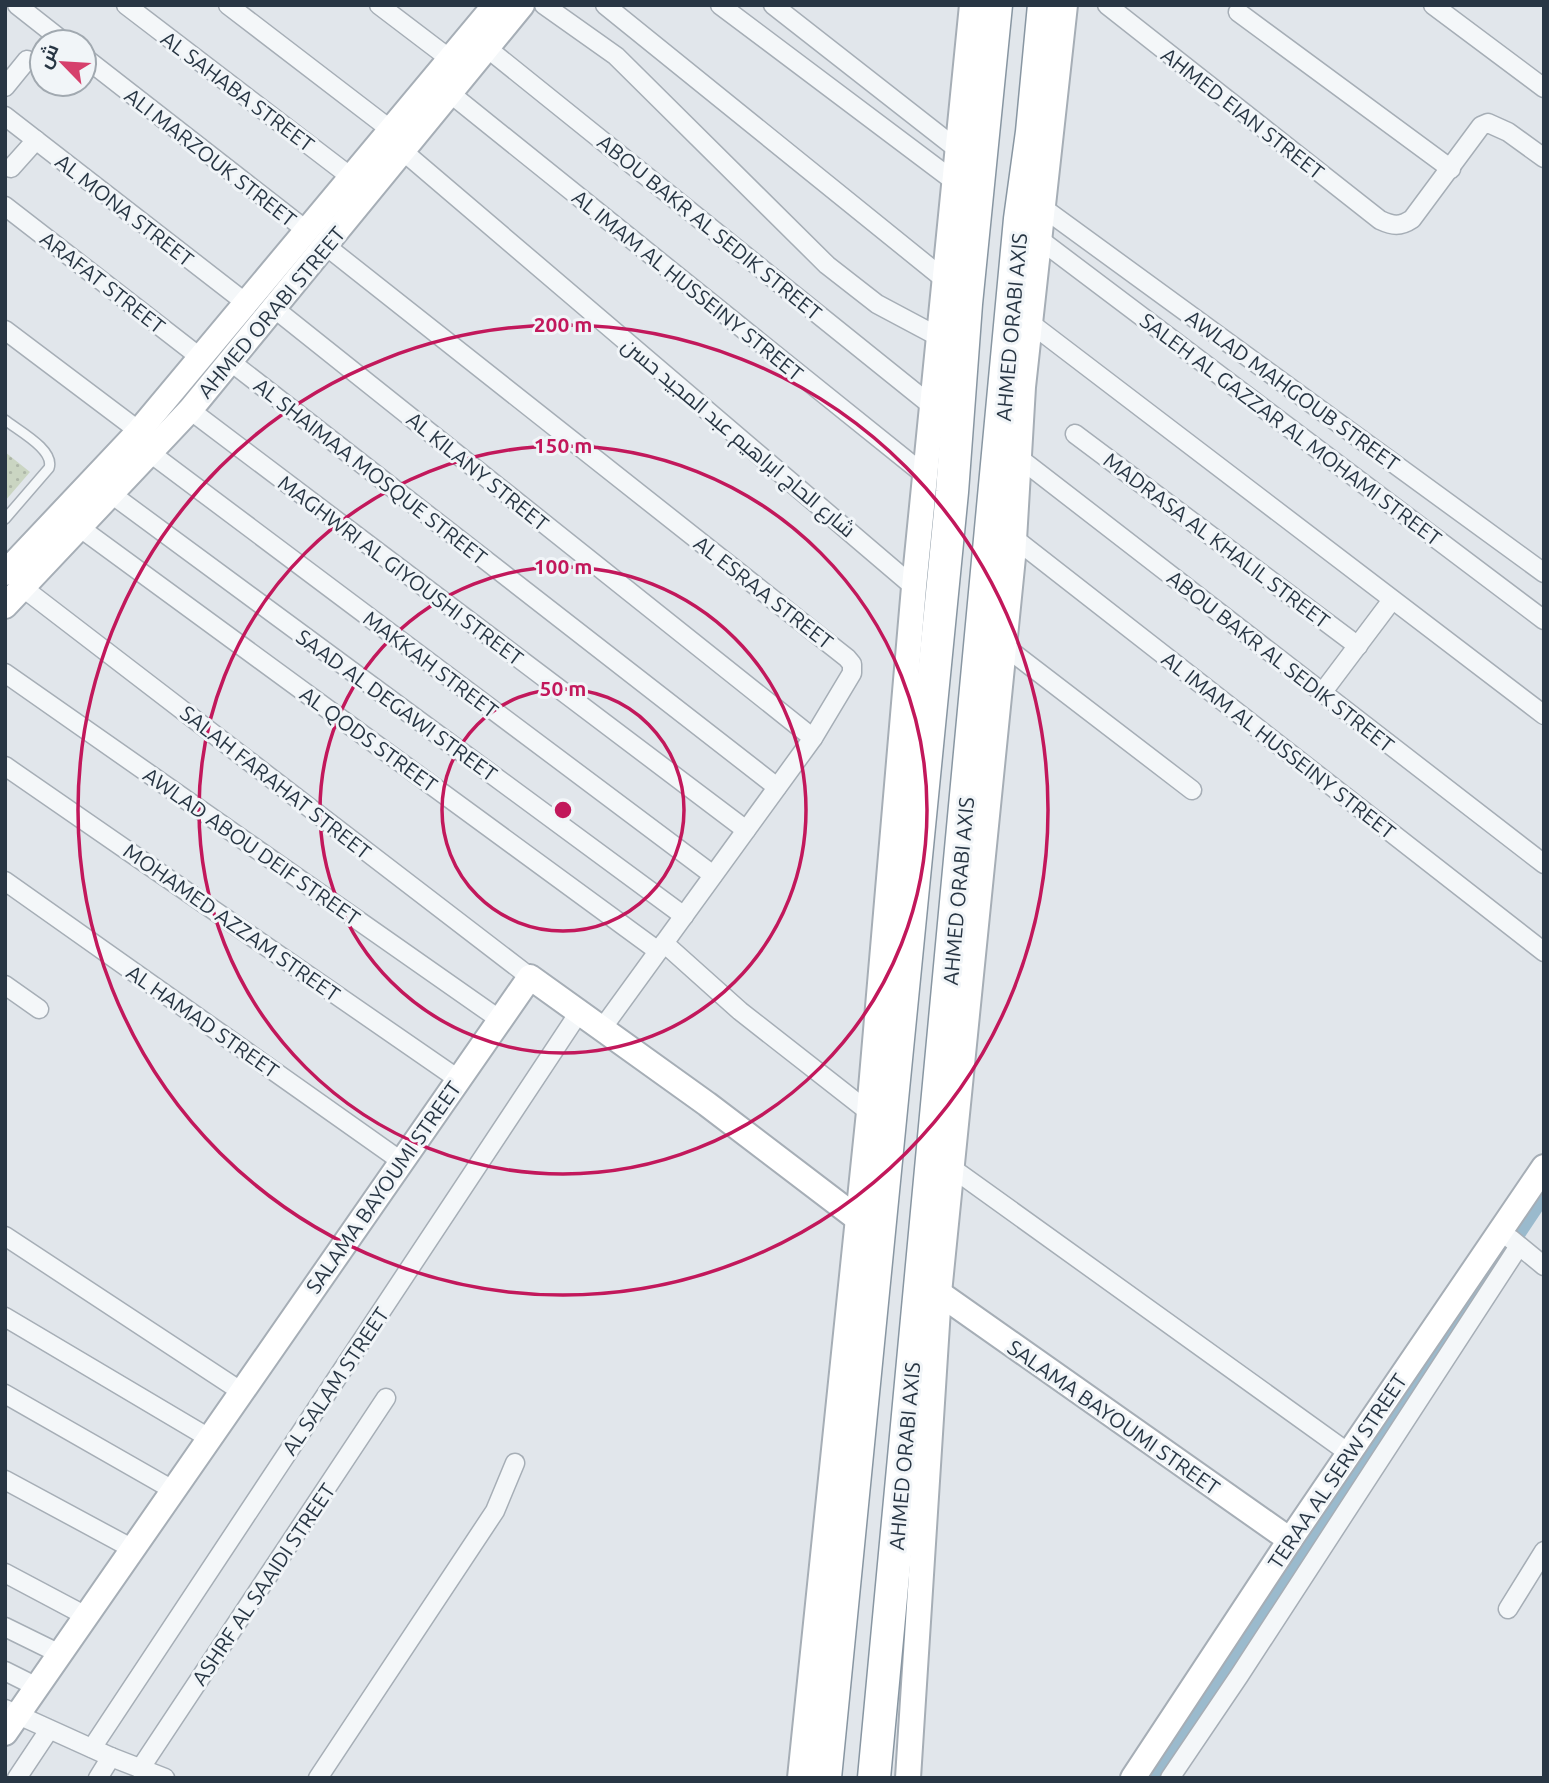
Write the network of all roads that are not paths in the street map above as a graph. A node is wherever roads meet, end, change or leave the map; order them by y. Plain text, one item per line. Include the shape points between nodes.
1 (17, 5) edge
2 (126, 5) edge
3 (228, 5) edge
4 (379, 5) edge
5 (522, 5) edge
6 (544, 5) edge
7 (605, 5) edge
8 (720, 5) edge
9 (773, 5) edge
10 (972, 5) edge
11 (996, 5) edge
12 (1044, 5) edge
13 (1065, 5) edge
14 (1107, 5) edge
15 (1433, 5) edge
16 (494, 6) edge
17 (1238, 12) dead end
18 (47, 28) edge
19 (487, 48) junction
20 (450, 59) junction
21 (27, 60) dead end
22 (98, 68) edge
23 (5, 87) edge
24 (1544, 88) edge
25 (451, 94) junction
26 (5, 117) edge
27 (391, 130) junction
28 (36, 140) junction
29 (957, 149) junction
30 (404, 152) junction
31 (1544, 158) edge
32 (11, 169) dead end
33 (1451, 169) junction
34 (351, 177) junction
35 (954, 181) junction
36 (5, 206) edge
37 (1042, 208) junction
38 (306, 230) junction
39 (1039, 239) junction
40 (326, 246) junction
41 (944, 279) junction
42 (246, 303) junction
43 (275, 309) junction
44 (1030, 323) junction
45 (228, 325) junction
46 (5, 330) edge
47 (939, 337) junction
48 (249, 340) junction
49 (201, 358) junction
50 (231, 362) junction
51 (932, 406) junction
52 (190, 410) junction
53 (5, 420) edge
54 (1075, 434) dead end
55 (144, 442) junction
56 (1018, 457) junction
57 (926, 476) junction
58 (110, 493) junction
59 (5, 519) edge
60 (79, 527) junction
61 (1014, 538) junction
62 (1544, 573) edge
63 (14, 580) edge
64 (914, 587) junction
65 (1392, 600) junction
66 (5, 606) edge
67 (1544, 620) edge
68 (1003, 645) junction
69 (1358, 646) junction
70 (5, 673) edge
71 (1322, 693) junction
72 (1544, 715) edge
73 (813, 738) junction
74 (5, 766) edge
75 (777, 788) junction
76 (1192, 790) dead end
77 (746, 830) junction
78 (1544, 864) edge
79 (713, 875) junction
80 (5, 881) edge
81 (684, 916) junction
82 (661, 947) junction
83 (1544, 952) edge
84 (530, 977) junction
85 (5, 985) edge
86 (39, 1010) dead end
87 (578, 1014) junction
88 (499, 1020) junction
89 (601, 1030) junction
90 (458, 1079) junction
91 (869, 1112) junction
92 (401, 1161) junction
93 (1544, 1167) edge
94 (952, 1168) junction
95 (858, 1219) junction
96 (1500, 1230) junction
97 (5, 1236) edge
98 (1519, 1246) junction
99 (1544, 1266) edge
100 (939, 1293) junction
101 (5, 1317) edge
102 (242, 1392) junction
103 (5, 1394) edge
104 (386, 1398) dead end
105 (209, 1438) junction
106 (1350, 1454) junction
107 (515, 1463) dead end
108 (5, 1480) edge
109 (173, 1490) junction
110 (1290, 1540) junction
111 (133, 1549) junction
112 (1544, 1551) edge
113 (5, 1573) edge
114 (1508, 1609) dead end
115 (86, 1615) junction
116 (5, 1627) edge
117 (60, 1654) junction
118 (5, 1671) edge
119 (37, 1687) junction
120 (9, 1719) edge
121 (49, 1730) junction
122 (92, 1748) junction
123 (111, 1757) junction
124 (141, 1769) junction
125 (17, 1778) edge
126 (98, 1778) edge
127 (165, 1778) edge
128 (318, 1778) edge
129 (800, 1778) edge
130 (825, 1778) edge
131 (874, 1778) edge
132 (908, 1778) edge
133 (1133, 1778) edge
134 (1170, 1778) edge

1 - 18 street
2 - 34 street, AL SAHABA STREET
3 - 27 street
4 - 20 street
5 - 19 street, AHMED ORABI STREET
6 - 47 street via 616,56 827,265 877,304
7 - 41 street
8 - 35 street
9 - 29 street
10 - 29 street
11 - 130 highway
12 - 131 highway, AHMED ORABI AXIS
13 - 37 street
14 - 33 street, AHMED EIAN STREET via 1392,226 1412,219
15 - 24 street
16 - 20 street, AHMED ORABI STREET
17 - 33 street
19 - 25 street, AHMED ORABI STREET
19 - 51 street, ABOU BAKR AL SEDIK STREET
20 - 27 street, AHMED ORABI STREET
21 - 23 street
22 - 38 street, ALI MARZOUK STREET
25 - 30 street, AHMED ORABI STREET
25 - 57 street, AL IMAM AL HUSSEINY STREET
26 - 28 street, AL MONA STREET
27 - 34 street, AHMED ORABI STREET
28 - 32 street
28 - 42 street, AL MONA STREET
29 - 35 street
30 - 40 street, AHMED ORABI STREET
30 - 64 street, شارع الحاج ابراهيم عبد المجيد حسن
31 - 33 street via 1488,122
34 - 38 street, AHMED ORABI STREET
35 - 41 street
36 - 49 street, ARAFAT STREET
37 - 39 street
37 - 62 street, AWLAD MAHGOUB STREET
38 - 42 street, AHMED ORABI STREET
39 - 44 street
39 - 67 street, SALEH AL GAZZAR AL MOHAMI STREET
40 - 43 street, AHMED ORABI STREET
40 - 73 street, AL ESRAA STREET via 847,658 852,673
41 - 47 street
42 - 45 street, AHMED ORABI STREET
43 - 48 street, AHMED ORABI STREET
43 - 73 street, AL KILANY STREET
44 - 56 street
44 - 65 street
45 - 48 street
45 - 49 street, AHMED ORABI STREET
46 - 55 street, MAKKAH STREET
47 - 51 street
48 - 50 street, AHMED ORABI STREET
49 - 55 street, AHMED ORABI STREET
50 - 52 street, AHMED ORABI STREET
50 - 75 street, AL SHAIMAA MOSQUE STREET
51 - 57 street
52 - 55 street, AHMED ORABI STREET
52 - 77 street, MAGHWRI AL GIYOUSHI STREET
53 - 59 lane via 49,453 51,462
54 - 69 street, MADRASA AL KHALIL STREET
55 - 58 street, AHMED ORABI STREET
55 - 63 street, AHMED ORABI STREET
55 - 79 street, MAKKAH STREET
56 - 61 street
56 - 71 street, ABOU BAKR AL SEDIK STREET
57 - 64 street
58 - 60 street, AHMED ORABI STREET
58 - 81 street, SAAD AL DEGAWI STREET
60 - 63 street, AHMED ORABI STREET
60 - 82 street, AL QODS STREET
61 - 68 street
61 - 83 street, AL IMAM AL HUSSEINY STREET
63 - 66 street, AHMED ORABI STREET
63 - 84 street, SALAH FARAHAT STREET
64 - 91 street
65 - 69 street
65 - 72 street
68 - 76 street
68 - 94 street
69 - 71 street
70 - 88 street, AWLAD ABOU DEIF STREET
71 - 78 street, ABOU BAKR AL SEDIK STREET
73 - 75 street, AL ESRAA STREET
74 - 90 street, MOHAMED AZZAM STREET
75 - 77 street, AL ESRAA STREET
77 - 79 street, AL ESRAA STREET
79 - 81 street, AL ESRAA STREET
80 - 92 street, AL HAMAD STREET
81 - 82 street, AL ESRAA STREET
82 - 89 street, AL ESRAA STREET
82 - 91 street, AL QODS STREET
84 - 87 street
84 - 88 street, SALAMA BAYOUMI STREET
85 - 86 street
87 - 89 street
87 - 122 street, AL SALAM STREET
88 - 90 street, SALAMA BAYOUMI STREET
89 - 95 street
90 - 92 street, SALAMA BAYOUMI STREET
91 - 95 street
92 - 102 street, SALAMA BAYOUMI STREET
93 - 96 street, TERAA AL SERW STREET
94 - 100 street
94 - 106 street
95 - 129 street
96 - 98 street
96 - 106 street, TERAA AL SERW STREET
97 - 102 street
98 - 99 street
98 - 134 street, TERAA AL SERW STREET
100 - 110 street, SALAMA BAYOUMI STREET
100 - 132 street
101 - 105 street
102 - 105 street, SALAMA BAYOUMI STREET
103 - 109 street
104 - 124 street, ASHRF AL SAAIDI STREET
105 - 109 street, SALAMA BAYOUMI STREET
106 - 110 street, TERAA AL SERW STREET
107 - 128 street via 495,1511
108 - 111 street
109 - 111 street, SALAMA BAYOUMI STREET
110 - 133 street, TERAA AL SERW STREET
111 - 115 street, SALAMA BAYOUMI STREET
112 - 114 street
113 - 115 street
115 - 117 street, SALAMA BAYOUMI STREET
116 - 117 street
117 - 119 street, SALAMA BAYOUMI STREET
118 - 119 street
119 - 120 street, SALAMA BAYOUMI STREET
120 - 121 street
121 - 122 street
121 - 125 street
122 - 123 street
123 - 124 street
123 - 126 street
124 - 127 street

